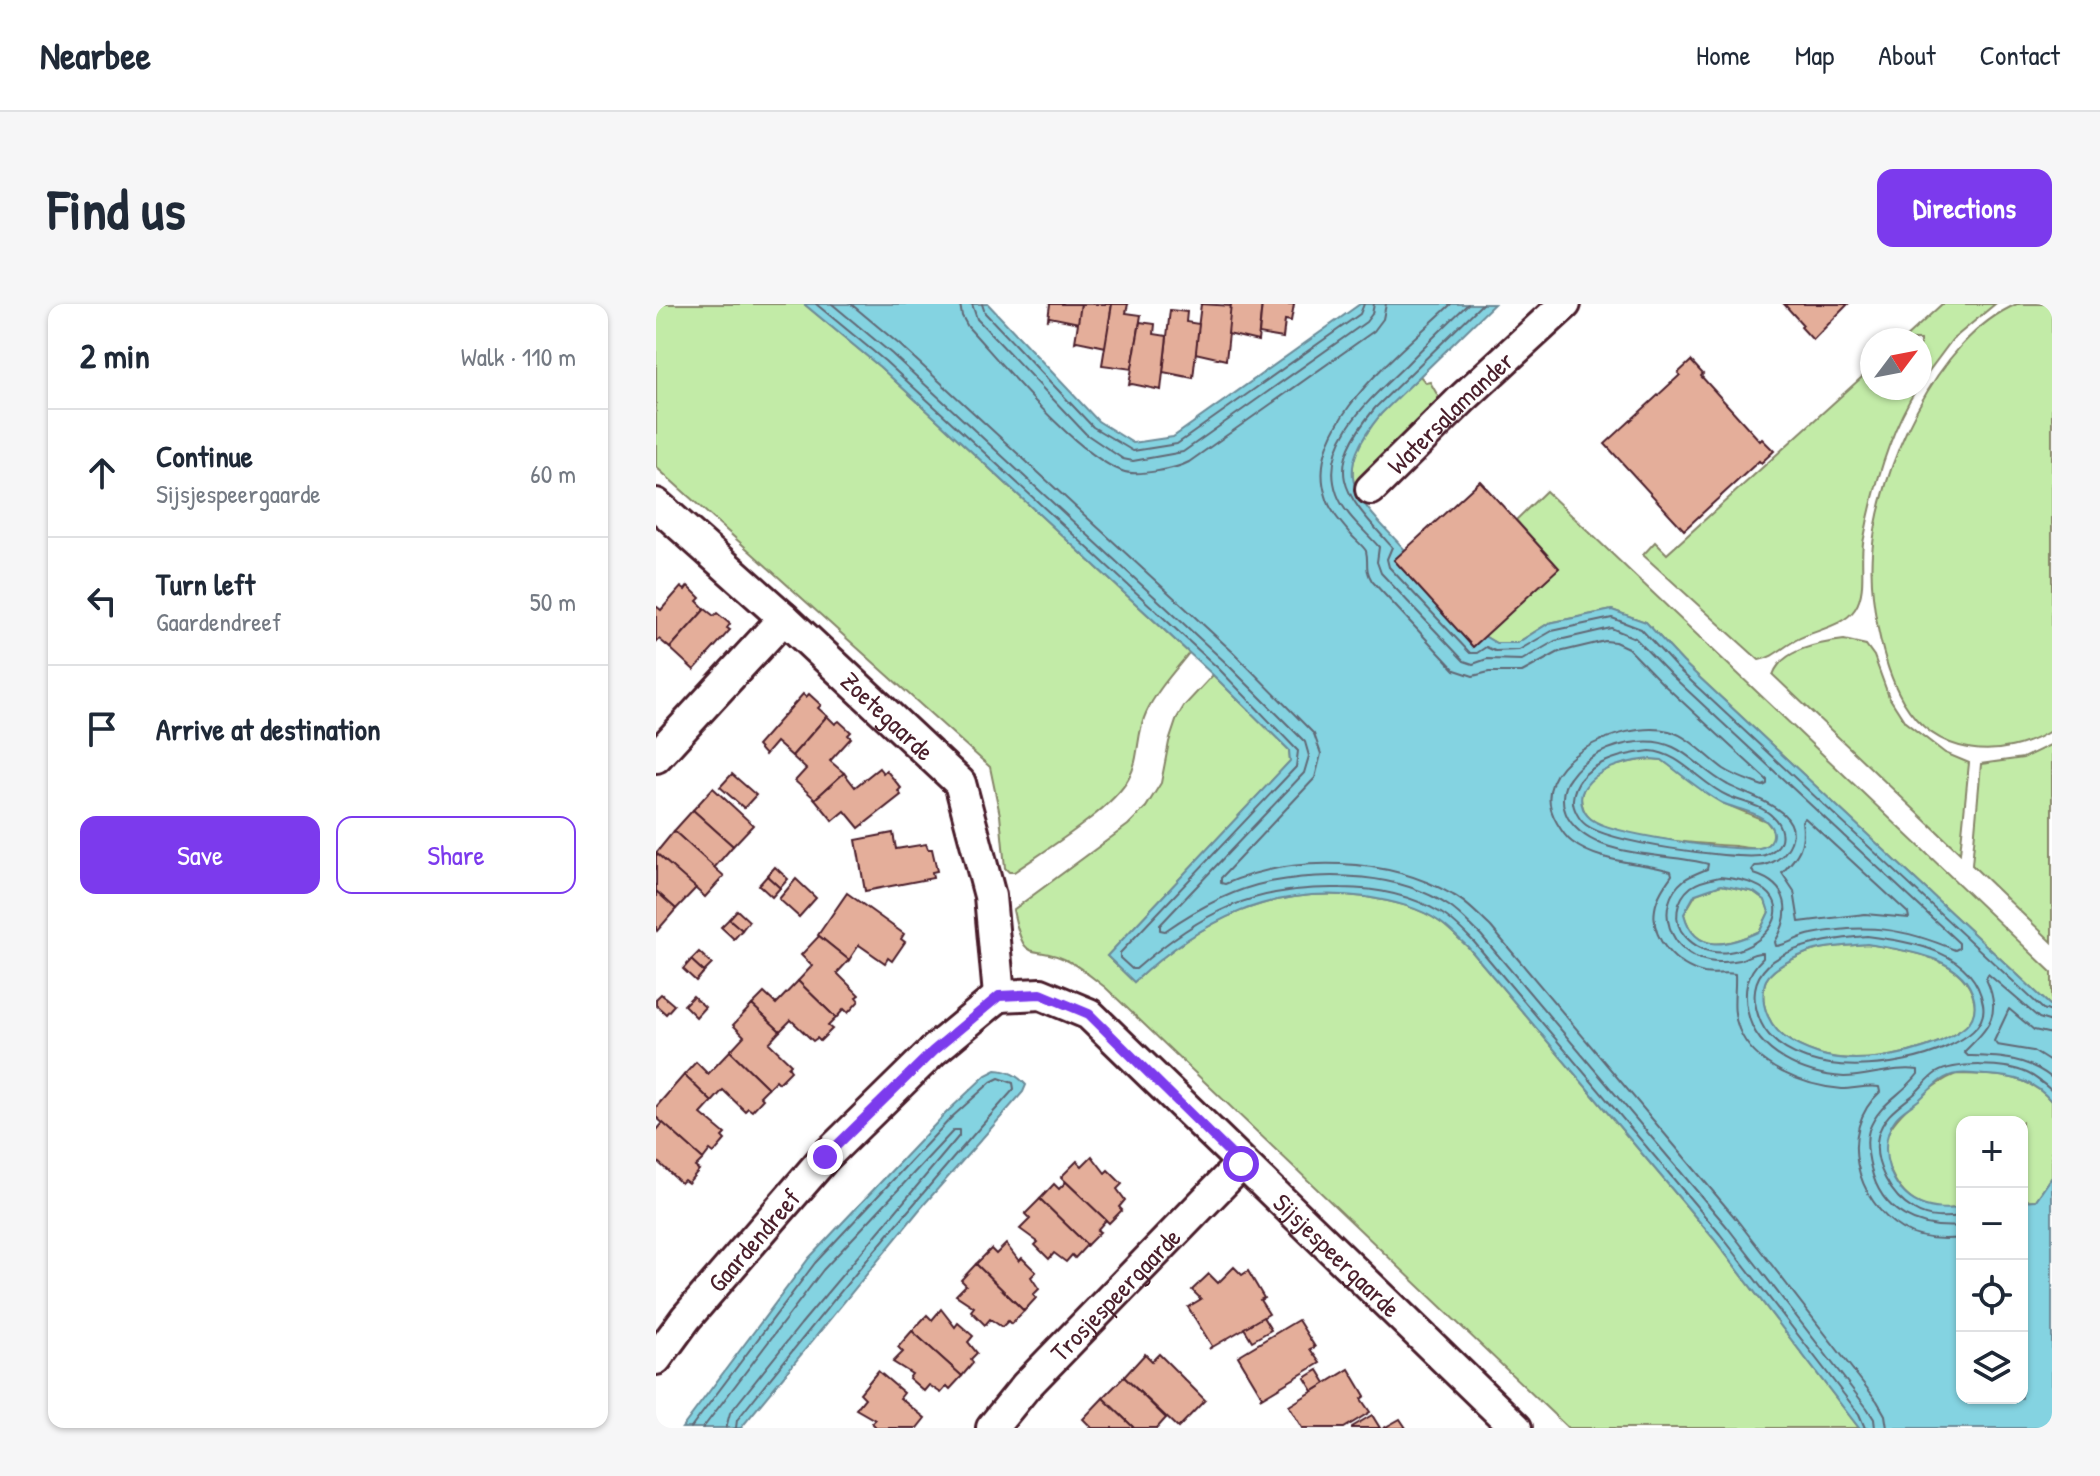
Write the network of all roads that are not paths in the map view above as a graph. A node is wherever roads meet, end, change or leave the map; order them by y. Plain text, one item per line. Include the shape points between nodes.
1 (1565, 304) edge
2 (1371, 489) dead end
3 (656, 504) edge
4 (784, 618) junction
5 (656, 757) edge
6 (999, 996) junction
7 (1241, 1164) junction
8 (656, 1359) edge
9 (992, 1428) edge
10 (1516, 1428) edge

1 - 2 street, Watersalamander
3 - 4 street, Zoetegaarde
4 - 5 street
4 - 6 street, Zoetegaarde via 960,783 990,896
6 - 7 street, Sijsjespeergaarde via 1041,994 1089,1014
6 - 8 street, Gaardendreef via 933,1051 825,1157
7 - 9 street, Trosjespeergaarde via 1026,1386
7 - 10 street, Sijsjespeergaarde

